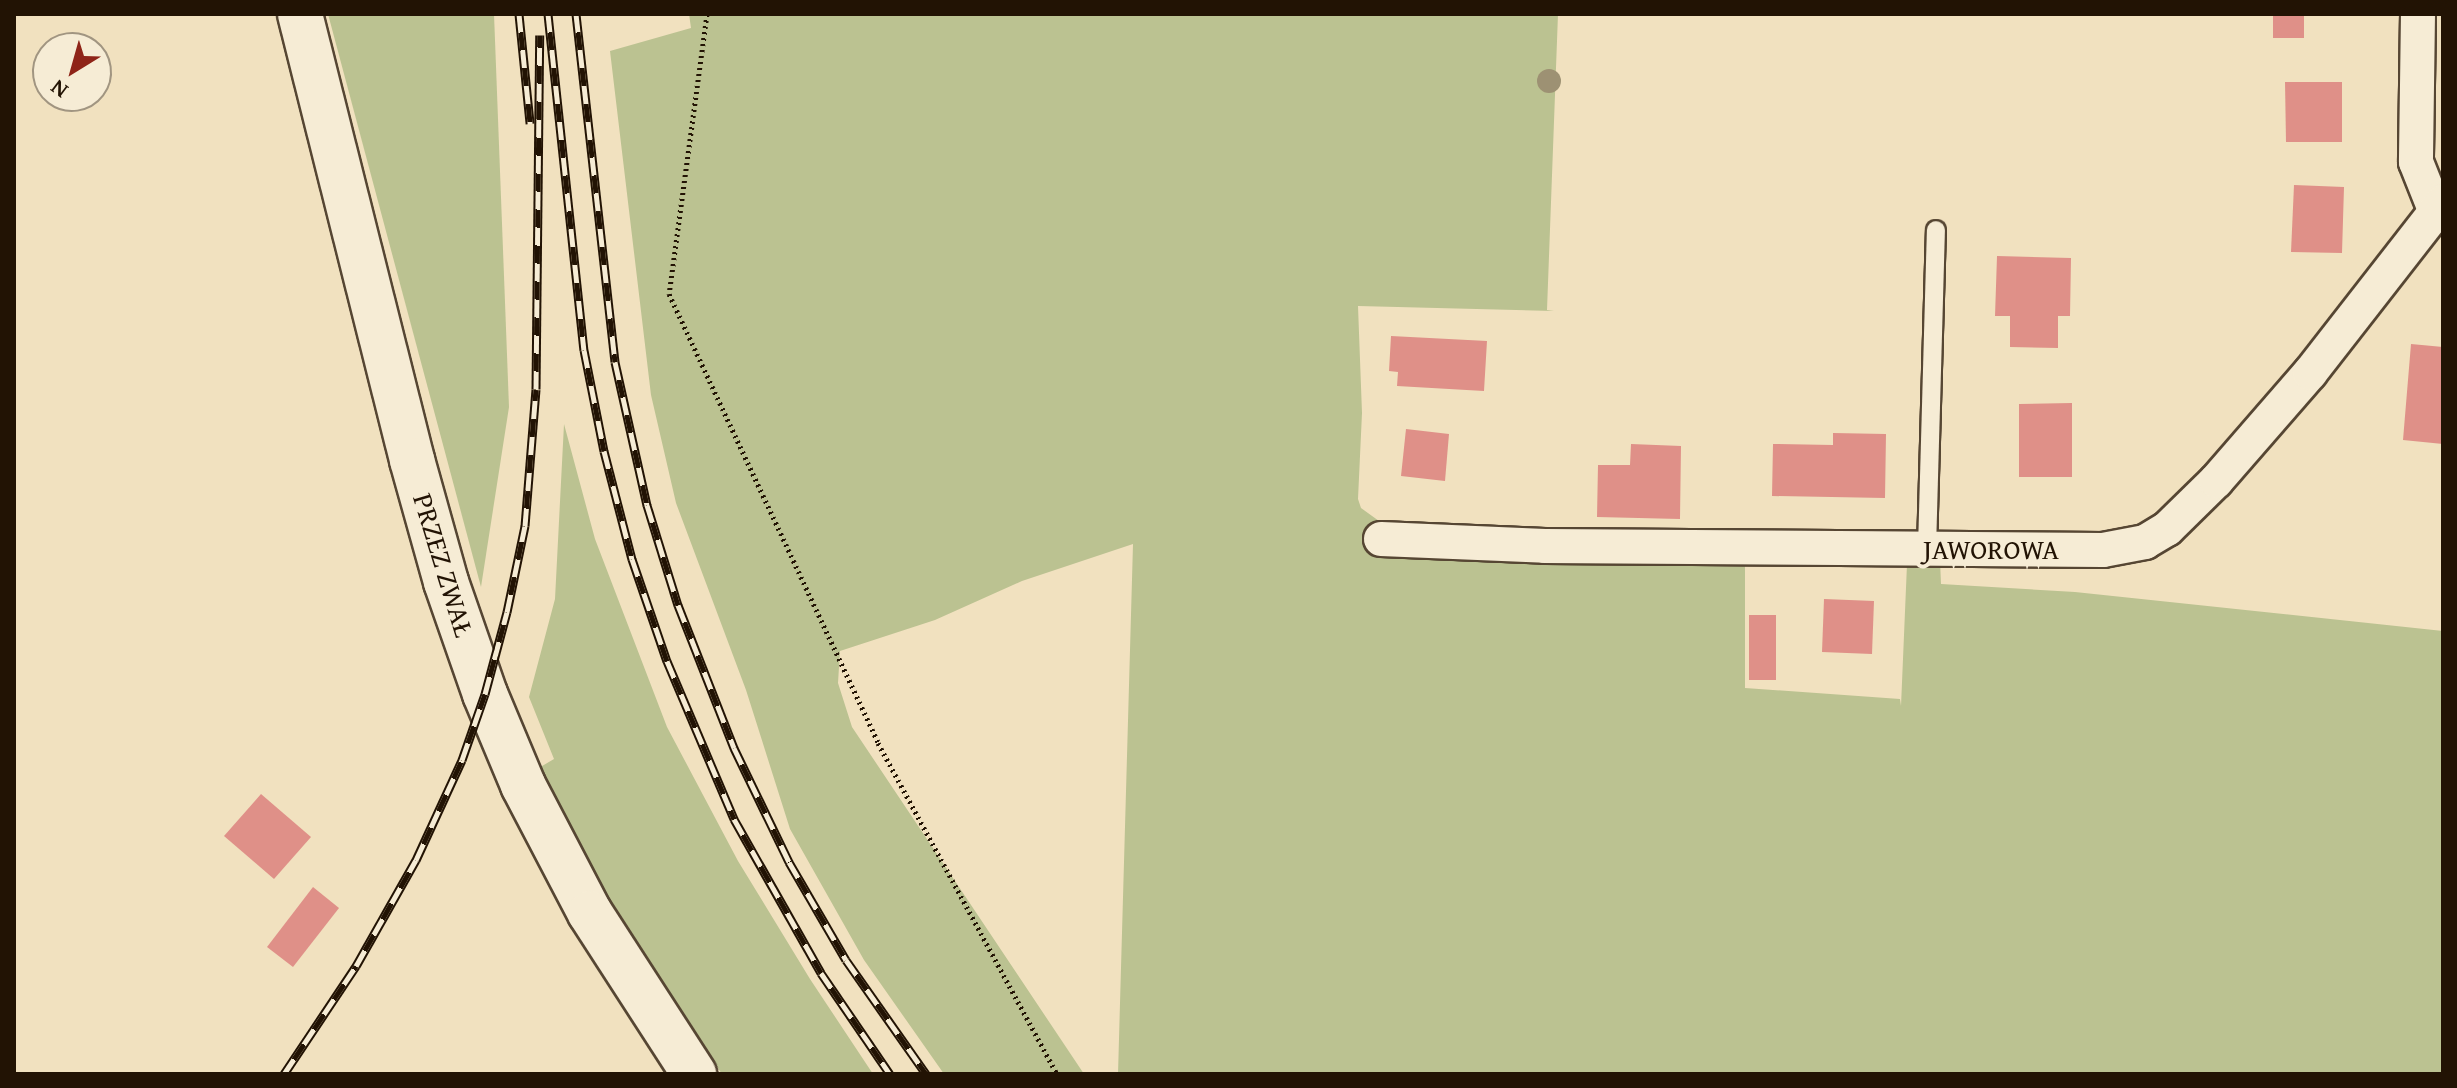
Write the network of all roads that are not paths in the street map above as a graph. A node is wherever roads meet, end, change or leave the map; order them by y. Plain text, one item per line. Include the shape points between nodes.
1 (300, 14) edge
2 (2418, 14) edge
3 (2440, 208) edge
4 (1936, 230) dead end
5 (1381, 539) dead end
6 (1927, 549) junction
7 (694, 1074) edge

1 - 7 street, PRZEZ ZWAŁ via 412,460 485,694 523,785 590,913
2 - 3 street via 2416,162
3 - 6 street, JAWOROWA via 2310,373 2167,529 2126,548
4 - 6 lane
5 - 6 street, JAWOROWA

